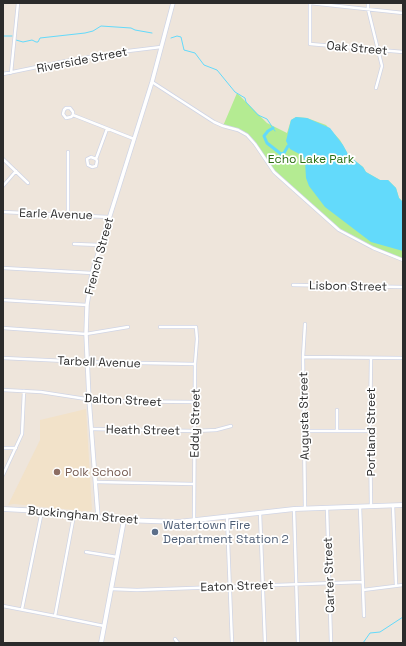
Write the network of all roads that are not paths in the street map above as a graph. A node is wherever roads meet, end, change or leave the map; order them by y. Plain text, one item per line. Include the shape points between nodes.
1 (18, 3) edge
2 (173, 3) edge
3 (310, 3) edge
4 (368, 3) edge
5 (368, 9) junction
6 (403, 13) edge
7 (161, 48) junction
8 (378, 50) junction
9 (403, 52) edge
10 (3, 74) edge
11 (12, 74) junction
12 (152, 82) junction
13 (376, 88) dead end
14 (73, 115) junction
15 (107, 129) junction
16 (134, 139) junction
17 (68, 152) dead end
18 (96, 159) junction
19 (3, 160) edge
20 (16, 171) junction
21 (28, 183) dead end
22 (3, 186) edge
23 (3, 212) edge
24 (68, 214) junction
25 (109, 217) junction
26 (74, 244) dead end
27 (101, 245) junction
28 (403, 260) edge
29 (3, 268) edge
30 (92, 273) junction
31 (293, 285) dead end
32 (403, 286) edge
33 (3, 300) edge
34 (87, 305) junction
35 (305, 324) dead end
36 (128, 327) dead end
37 (160, 327) dead end
38 (3, 328) edge
39 (86, 334) junction
40 (303, 357) junction
41 (3, 358) edge
42 (372, 358) junction
43 (401, 358) dead end
44 (88, 362) junction
45 (195, 364) junction
46 (3, 390) edge
47 (24, 391) junction
48 (89, 400) junction
49 (196, 402) junction
50 (337, 410) dead end
51 (231, 426) dead end
52 (92, 429) junction
53 (337, 430) junction
54 (195, 431) junction
55 (305, 431) junction
56 (370, 431) junction
57 (3, 448) edge
58 (16, 448) junction
59 (3, 475) edge
60 (96, 482) junction
61 (194, 484) junction
62 (393, 505) junction
63 (403, 505) edge
64 (360, 506) junction
65 (371, 506) junction
66 (327, 508) junction
67 (3, 509) edge
68 (294, 509) junction
69 (305, 509) junction
70 (42, 511) junction
71 (260, 512) junction
72 (74, 514) junction
73 (227, 516) junction
74 (98, 517) junction
75 (124, 520) junction
76 (194, 520) junction
77 (86, 552) dead end
78 (117, 557) junction
79 (363, 582) junction
80 (329, 583) junction
81 (296, 584) junction
82 (263, 585) junction
83 (396, 585) junction
84 (403, 585) edge
85 (231, 586) junction
86 (111, 589) junction
87 (363, 590) junction
88 (3, 606) edge
89 (22, 609) junction
90 (55, 616) junction
91 (364, 616) dead end
92 (104, 626) junction
93 (175, 639) dead end
94 (101, 643) edge
95 (178, 643) edge
96 (232, 643) edge
97 (265, 643) edge
98 (298, 643) edge
99 (331, 643) edge

1 - 11 street
2 - 7 street, French Street
3 - 5 street
3 - 8 street, Oak Street via 310,44
4 - 5 street
5 - 6 street
5 - 8 street
7 - 11 street, Riverside Street via 71,60
7 - 12 street, French Street
8 - 9 street, Oak Street
8 - 13 street via 382,70
10 - 11 street, Riverside Street
12 - 16 street, French Street
12 - 28 street via 214,122 247,135 274,172 339,230
14 - 14 street via 65,117 64,110 70,108
14 - 15 street
15 - 16 street
15 - 18 street
16 - 25 street, French Street
17 - 24 street
18 - 18 street via 89,158 88,165 92,168 96,166
19 - 20 street
20 - 21 street
20 - 22 street
23 - 24 street, Earle Avenue
24 - 25 street, Earle Avenue
25 - 27 street, French Street
26 - 27 street
27 - 30 street, French Street
29 - 30 street
30 - 34 street, French Street
31 - 32 street, Lisbon Street
33 - 34 street
34 - 39 street, French Street
35 - 40 street, Augusta Street
36 - 39 street
37 - 45 street, Eddy Street via 196,326
38 - 39 street
39 - 44 street, French Street
40 - 42 street
40 - 55 street, Augusta Street
41 - 44 street, Tarbell Avenue
42 - 43 street
42 - 56 street, Portland Street
44 - 45 street, Tarbell Avenue
44 - 48 street, French Street
45 - 49 street, Eddy Street
46 - 47 street, Dalton Street
47 - 48 street, Dalton Street
47 - 58 street via 22,434
48 - 49 street, Dalton Street
48 - 52 street, French Street
49 - 54 street, Eddy Street
50 - 53 street
51 - 54 street, Heath Street
52 - 54 street, Heath Street
52 - 60 street, French Street
53 - 55 street
53 - 56 street
54 - 61 street, Eddy Street
55 - 69 street, Augusta Street
56 - 65 street, Portland Street
57 - 58 street
58 - 59 street
60 - 61 street
60 - 74 street, French Street
61 - 76 street, Eddy Street
62 - 63 main road, Buckingham Street
62 - 65 main road, Buckingham Street
62 - 83 street
64 - 65 main road, Buckingham Street
64 - 66 main road, Buckingham Street
64 - 79 street
66 - 69 main road, Buckingham Street
66 - 80 street, Carter Street
67 - 70 main road, Buckingham Street
68 - 69 main road, Buckingham Street
68 - 71 main road, Buckingham Street
68 - 81 street
70 - 72 main road, Buckingham Street
70 - 89 street
71 - 73 main road, Buckingham Street
71 - 82 street
72 - 74 main road, Buckingham Street
72 - 90 street
73 - 76 main road, Buckingham Street
73 - 85 street
74 - 75 main road, Buckingham Street
75 - 76 main road, Buckingham Street
75 - 78 main road
77 - 78 street
78 - 86 main road
79 - 80 street, Eaton Street
79 - 87 street
80 - 81 street, Eaton Street
80 - 99 street, Carter Street
81 - 82 street, Eaton Street
81 - 98 street
82 - 85 street, Eaton Street
82 - 97 street
83 - 84 street
83 - 87 street
85 - 86 street, Eaton Street
85 - 96 street
86 - 92 main road
87 - 91 street
88 - 89 street
89 - 90 street
90 - 92 street
92 - 94 main road
93 - 95 street

